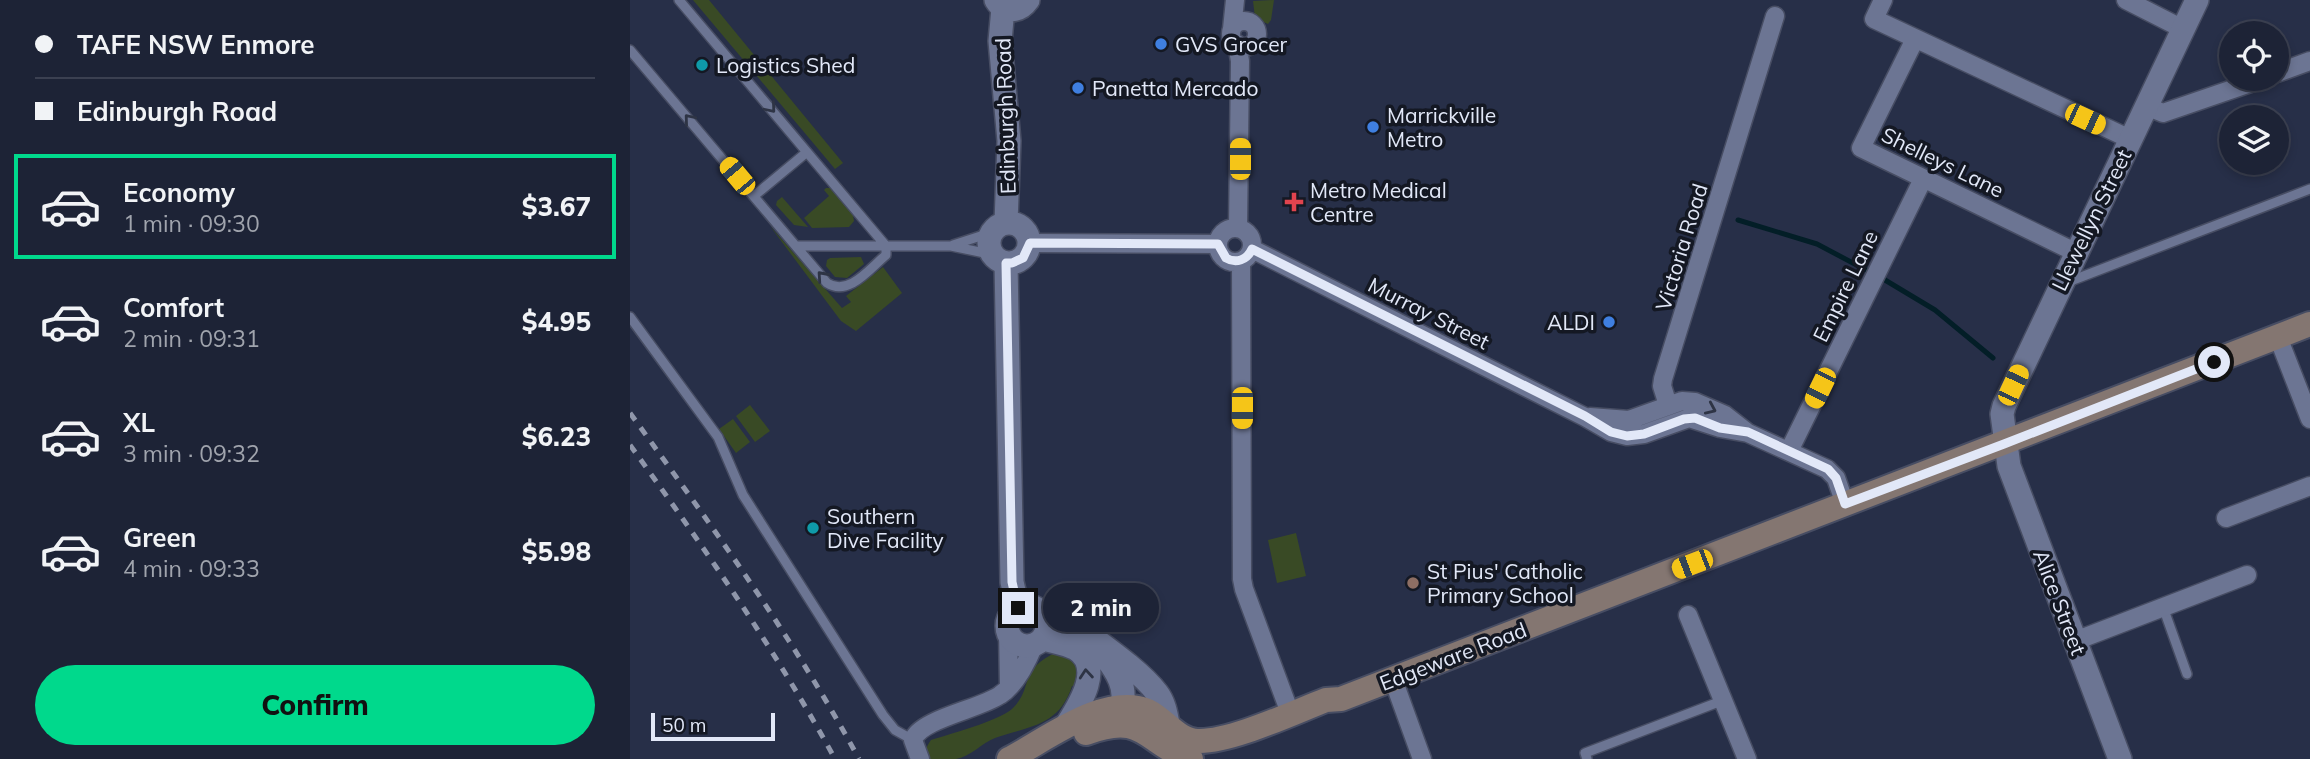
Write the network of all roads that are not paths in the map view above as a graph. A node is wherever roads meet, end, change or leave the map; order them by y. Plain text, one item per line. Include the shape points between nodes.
1 (679, 0) edge
2 (1028, 0) edge
3 (1235, 0) edge
4 (1247, 0) edge
5 (1883, 0) edge
6 (2126, 0) edge
7 (2197, 0) edge
8 (1000, 4) edge
9 (1775, 16) dead end
10 (2183, 29) junction
11 (1240, 32) junction
12 (1915, 39) junction
13 (630, 50) edge
14 (2310, 61) edge
15 (2289, 69) edge
16 (2227, 91) edge
17 (2146, 106) junction
18 (2130, 139) junction
19 (807, 152) junction
20 (1923, 178) junction
21 (2310, 189) edge
22 (754, 196) junction
23 (1000, 227) junction
24 (1238, 228) junction
25 (1030, 243) junction
26 (1218, 244) junction
27 (797, 246) junction
28 (886, 246) junction
29 (951, 246) junction
30 (2075, 252) junction
31 (1246, 255) junction
32 (1000, 259) junction
33 (2060, 285) junction
34 (630, 317) edge
35 (2310, 324) edge
36 (2278, 337) junction
37 (1668, 405) junction
38 (1585, 416) junction
39 (2310, 419) edge
40 (1748, 432) junction
41 (2004, 444) junction
42 (1789, 451) junction
43 (2310, 486) edge
44 (1845, 504) junction
45 (2226, 519) dead end
46 (2247, 575) dead end
47 (2163, 607) junction
48 (1018, 608) junction
49 (1043, 612) junction
50 (1688, 614) dead end
51 (1008, 632) junction
52 (1090, 637) junction
53 (2075, 641) junction
54 (1039, 642) junction
55 (2187, 674) dead end
56 (1393, 679) junction
57 (1009, 687) junction
58 (1341, 699) junction
59 (1724, 700) junction
60 (1290, 713) junction
61 (1117, 716) junction
62 (1066, 726) junction
63 (913, 740) junction
64 (1041, 743) junction
65 (1161, 743) edge
66 (920, 759) edge
67 (1009, 759) edge
68 (1191, 759) edge
69 (1201, 759) edge
70 (1422, 759) edge
71 (1587, 759) edge
72 (1747, 759) edge
73 (2120, 759) edge

1 -> 19 lane
2 - 8 street via 1015,10
3 - 11 street
4 - 11 street
5 - 12 street via 1874,19
6 - 10 street
7 - 10 street, Llewellyn Street
8 - 23 street, Edinburgh Road via 1009,141
9 - 37 street, Victoria Road via 1663,379
10 - 17 street, Llewellyn Street
11 - 24 street
12 - 18 street
12 - 20 street, Shelleys Lane via 1861,148
22 -> 13 lane
14 - 15 street
16 - 17 street via 2163,113
17 - 18 street, Llewellyn Street
18 - 30 street, Llewellyn Street
19 - 22 lane
19 - 28 lane
20 - 30 street, Shelleys Lane
20 - 42 street, Empire Lane
21 - 33 lane
22 - 27 lane
23 - 25 street via 1013,223 1025,230
23 - 29 lane
23 - 32 street via 989,244
24 - 26 street via 1222,233
24 - 31 street via 1248,233 1252,244
25 - 26 street
25 - 32 street via 1023,258 1012,263
26 - 31 street via 1230,261
27 - 28 lane
28 -> 27 lane via 886,255 840,288 827,283
28 - 29 lane
29 - 32 lane
30 - 33 street, Llewellyn Street
31 - 38 street, Murray Street
31 - 60 street via 1242,579
32 - 48 street via 1012,582
33 - 41 street, Llewellyn Street via 2004,405
34 - 63 lane via 718,437 743,495 883,715 895,730
35 - 36 main road, Edgeware Road
36 - 39 street
36 - 41 main road, Edgeware Road
37 - 38 street, Murray Street via 1629,420
37 -> 40 street via 1695,402
38 - 40 street, Murray Street via 1627,436 1695,418
40 - 42 street
41 - 44 main road, Edgeware Road
41 - 53 street, Alice Street
42 - 44 street via 1832,472
43 - 45 street
44 - 56 main road, Edgeware Road
46 - 47 street
47 - 53 street
47 - 55 lane
48 - 49 street via 1033,606
48 - 51 street via 1008,619
49 - 52 street via 1072,621
49 - 54 street via 1048,625
50 - 59 street
51 - 54 street via 1016,643 1028,647
51 - 57 street
52 - 61 street via 1124,691
52 - 65 street via 1157,692 1164,704
53 - 73 street, Alice Street
54 - 57 street
62 -> 54 street via 1087,692 1087,666 1077,650
56 - 58 main road, Edgeware Road
56 - 70 street
57 - 63 street via 986,703 920,729
58 - 60 main road
58 - 69 main road via 1329,709
59 - 71 lane via 1585,754
59 - 72 street
60 - 65 main road via 1217,740
61 - 62 main road via 1098,712
61 - 64 main road via 1073,738
61 - 65 main road via 1148,712
62 - 64 main road
63 - 66 street
64 - 67 main road
65 - 68 main road

